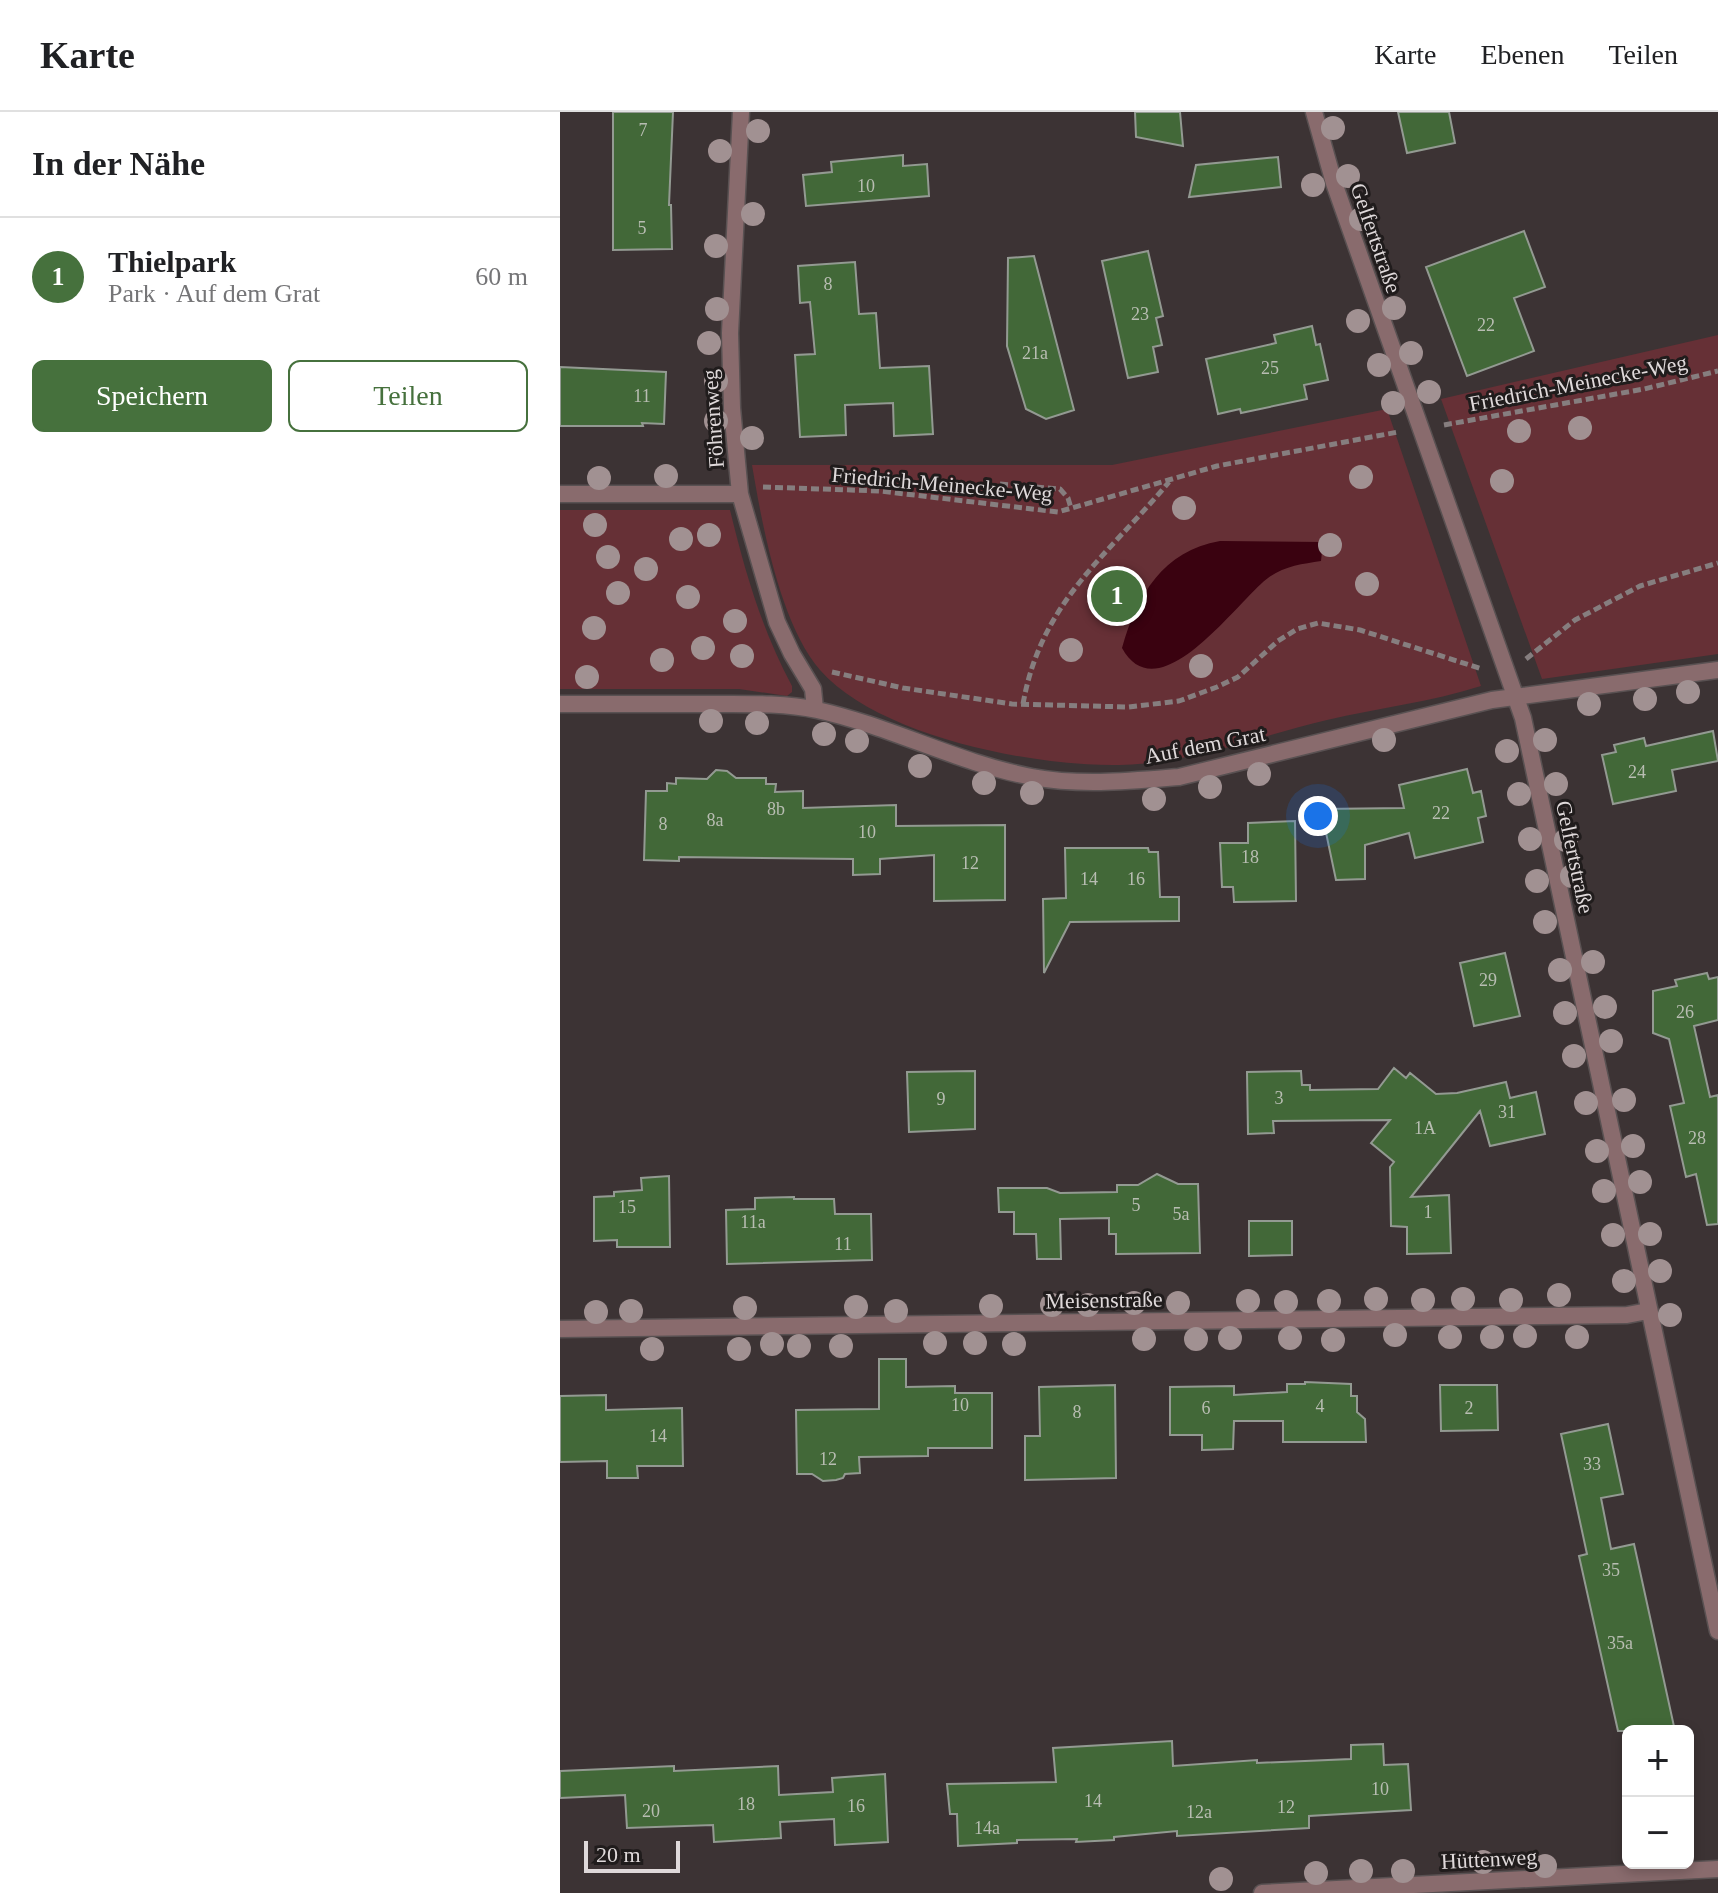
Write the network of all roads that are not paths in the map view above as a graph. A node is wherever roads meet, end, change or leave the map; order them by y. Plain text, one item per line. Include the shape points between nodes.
1 (741, 112) edge
2 (1314, 112) edge
3 (560, 494) edge
4 (740, 494) junction
5 (1718, 670) edge
6 (1515, 697) junction
7 (560, 704) edge
8 (815, 709) junction
9 (1648, 1311) junction
10 (560, 1329) edge
11 (1718, 1631) edge
12 (1718, 1869) edge
13 (1262, 1893) edge

1 - 4 street, Föhrenweg via 730,333
2 - 6 street, Gelfertstraße via 1334,183
3 - 4 street
4 - 8 street, Föhrenweg via 777,622 813,689
5 - 6 street, Auf dem Grat
6 - 8 street, Auf dem Grat via 1179,777 1083,782 988,766
6 - 9 street, Gelfertstraße
7 - 8 street, Auf dem Grat
9 - 10 street, Meisenstraße
9 - 11 street, Gelfertstraße
12 - 13 street, Hüttenweg

